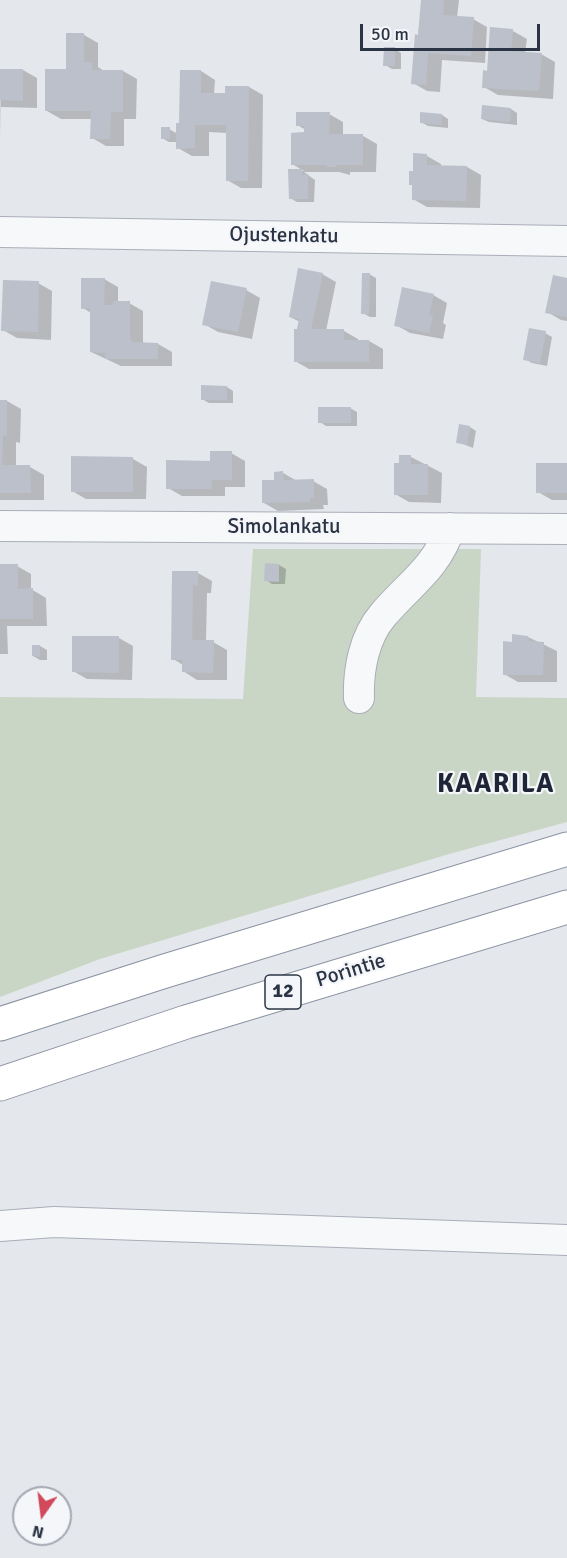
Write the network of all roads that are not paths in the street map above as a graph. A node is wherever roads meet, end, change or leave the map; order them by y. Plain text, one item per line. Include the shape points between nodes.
1 (0, 232) edge
2 (567, 241) edge
3 (0, 526) edge
4 (450, 528) junction
5 (567, 529) edge
6 (359, 698) dead end
7 (567, 849) edge
8 (567, 907) edge
9 (0, 1024) edge
10 (0, 1084) edge
11 (0, 1226) edge
12 (567, 1240) edge

1 - 2 street, Ojustenkatu
3 - 4 street, Simolankatu
4 - 5 street, Simolankatu
4 - 6 street via 433,561 382,616 367,641 358,678
7 - 9 highway
8 - 10 highway, Porintie / 12 via 186,1022
11 - 12 street via 54,1222

